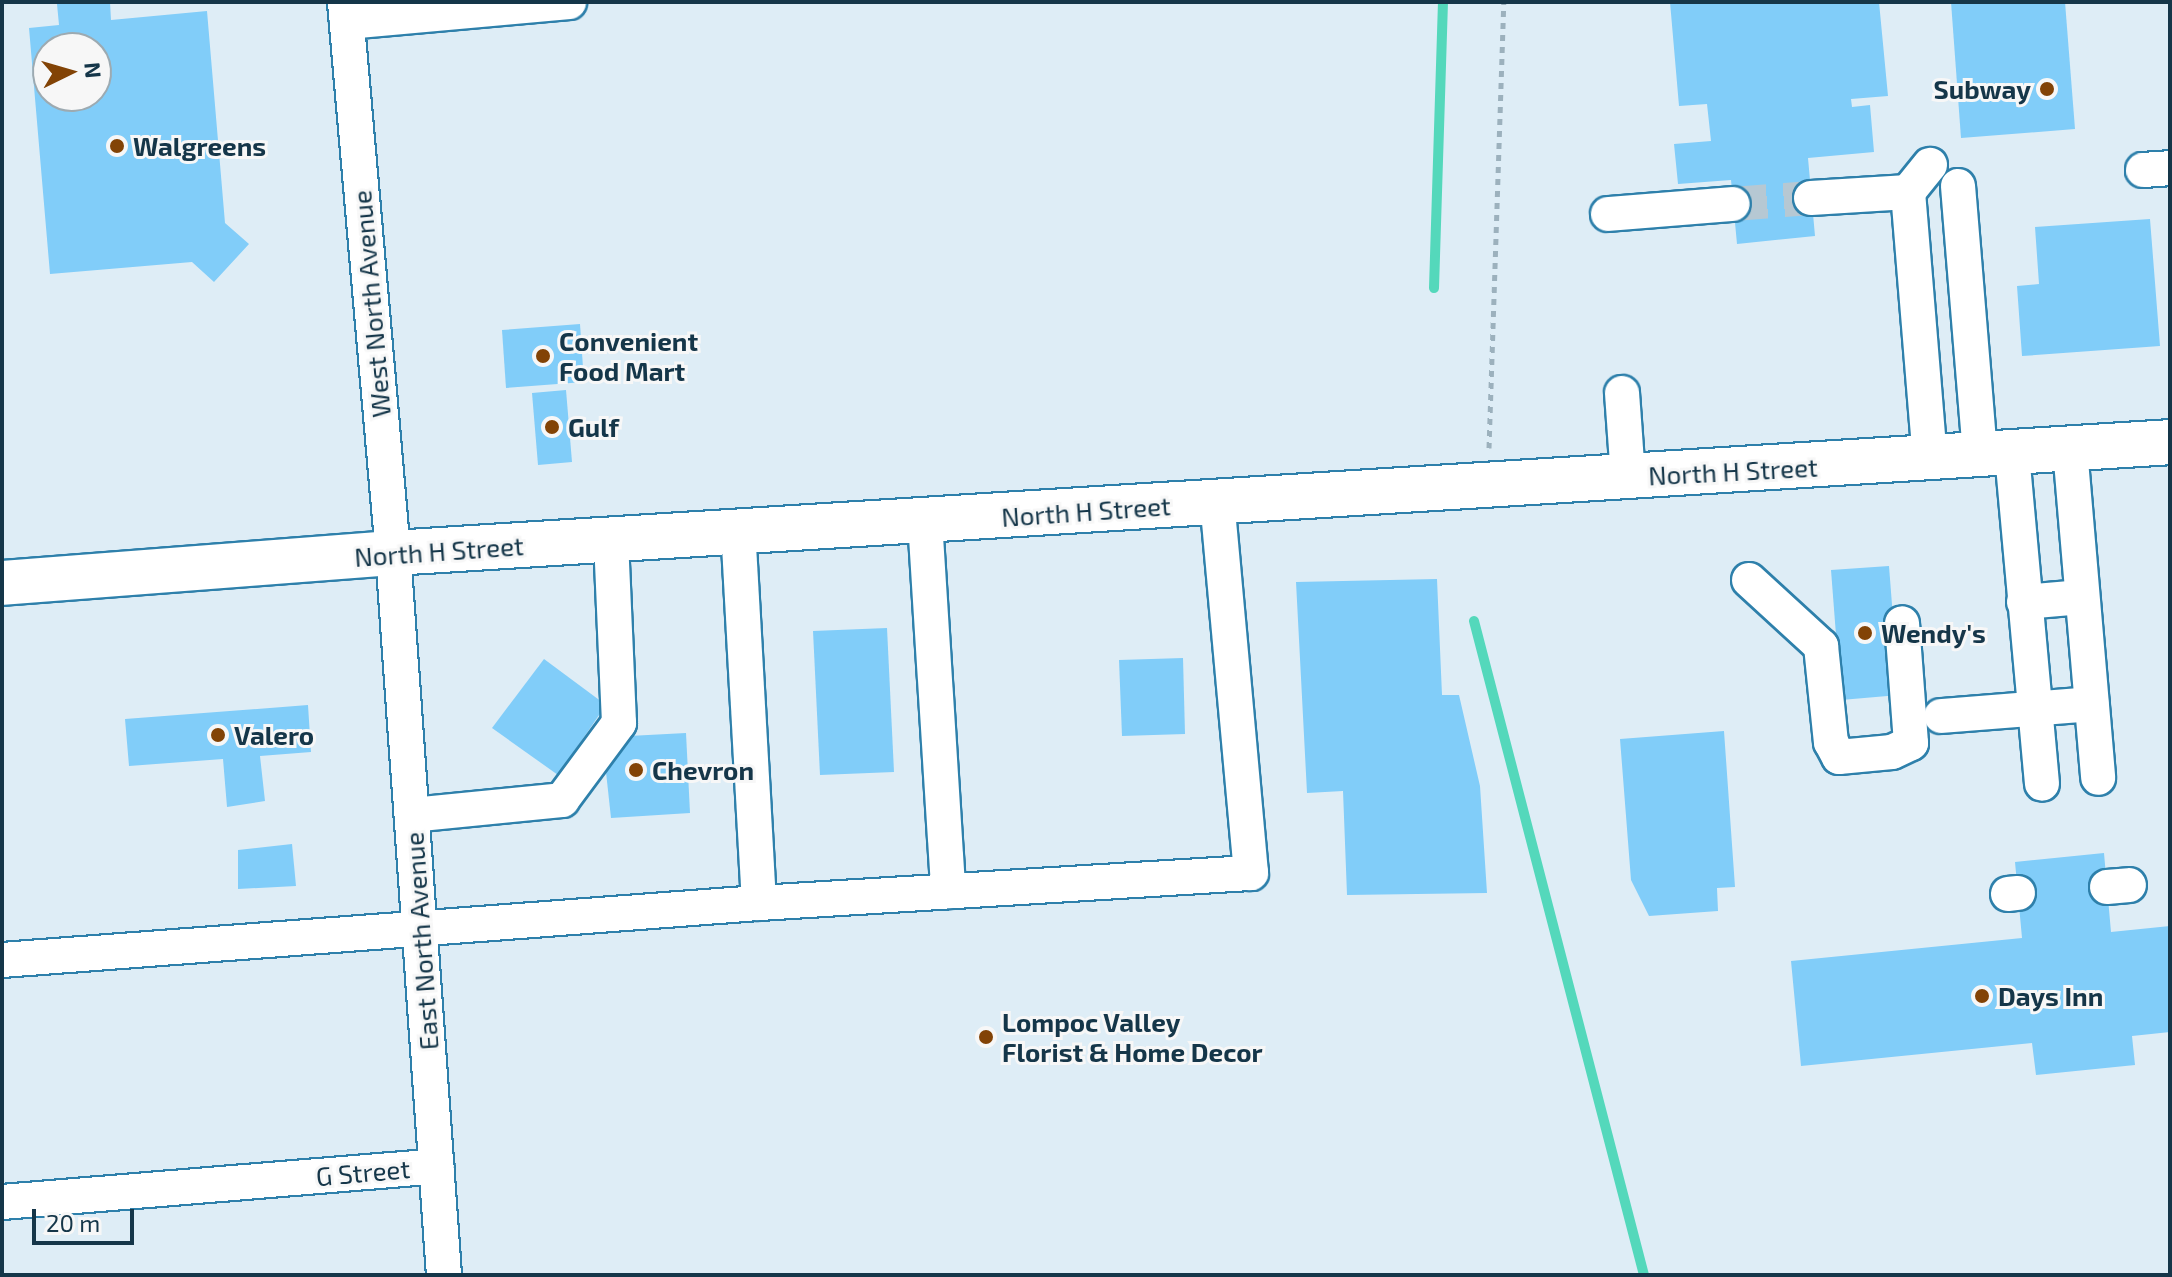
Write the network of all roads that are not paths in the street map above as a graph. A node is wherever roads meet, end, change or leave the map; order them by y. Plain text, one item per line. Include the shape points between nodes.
1 (569, 2) edge
2 (346, 12) edge
3 (1930, 165) dead end
4 (1958, 186) dead end
5 (1908, 192) junction
6 (1811, 198) tunnel mouth
7 (1733, 204) tunnel mouth
8 (1608, 214) dead end
9 (1622, 393) dead end
10 (2170, 442) edge
11 (2070, 449) junction
12 (1996, 455) junction
13 (1930, 459) junction
14 (1628, 477) junction
15 (1217, 502) junction
16 (925, 521) junction
17 (738, 533) junction
18 (611, 541) junction
19 (393, 553) junction
20 (1749, 580) dead end
21 (2, 583) edge
22 (2082, 597) junction
23 (2024, 602) junction
24 (397, 607) joint
25 (1902, 623) dead end
26 (2092, 704) junction
27 (2034, 709) junction
28 (1941, 716) dead end
29 (2098, 778) dead end
30 (2042, 784) dead end
31 (412, 815) junction
32 (948, 891) junction
33 (759, 903) junction
34 (420, 929) junction
35 (2, 960) edge
36 (437, 1166) junction
37 (2, 1202) edge
38 (444, 1275) edge

1 - 2 street
2 - 19 street, West North Avenue
3 - 5 street
4 - 12 street
5 - 6 street
5 - 13 street
7 - 8 street
9 - 14 street
10 - 11 highway, North H Street
11 - 12 highway, North H Street
11 - 22 street
12 - 13 highway, North H Street
12 - 23 street
13 - 14 highway, North H Street
14 - 15 highway, North H Street
15 - 16 highway, North H Street
15 - 32 street via 1251,873
16 - 17 highway, North H Street
16 - 32 street
17 - 18 highway, North H Street
17 - 33 street
18 - 19 highway, North H Street
18 - 31 street via 619,723 562,800
19 - 21 highway, North H Street
19 - 24 street, West North Avenue
20 - 25 street via 1821,646 1831,742 1839,757 1892,752 1911,743
22 - 23 street
22 - 26 street
23 - 27 street
24 - 31 street, East North Avenue
26 - 27 street
26 - 29 street
27 - 28 street
27 - 30 street
31 - 34 street, East North Avenue
32 - 33 street
33 - 34 street
34 - 35 street
34 - 36 street, East North Avenue
36 - 37 street, G Street
36 - 38 street, East North Avenue

